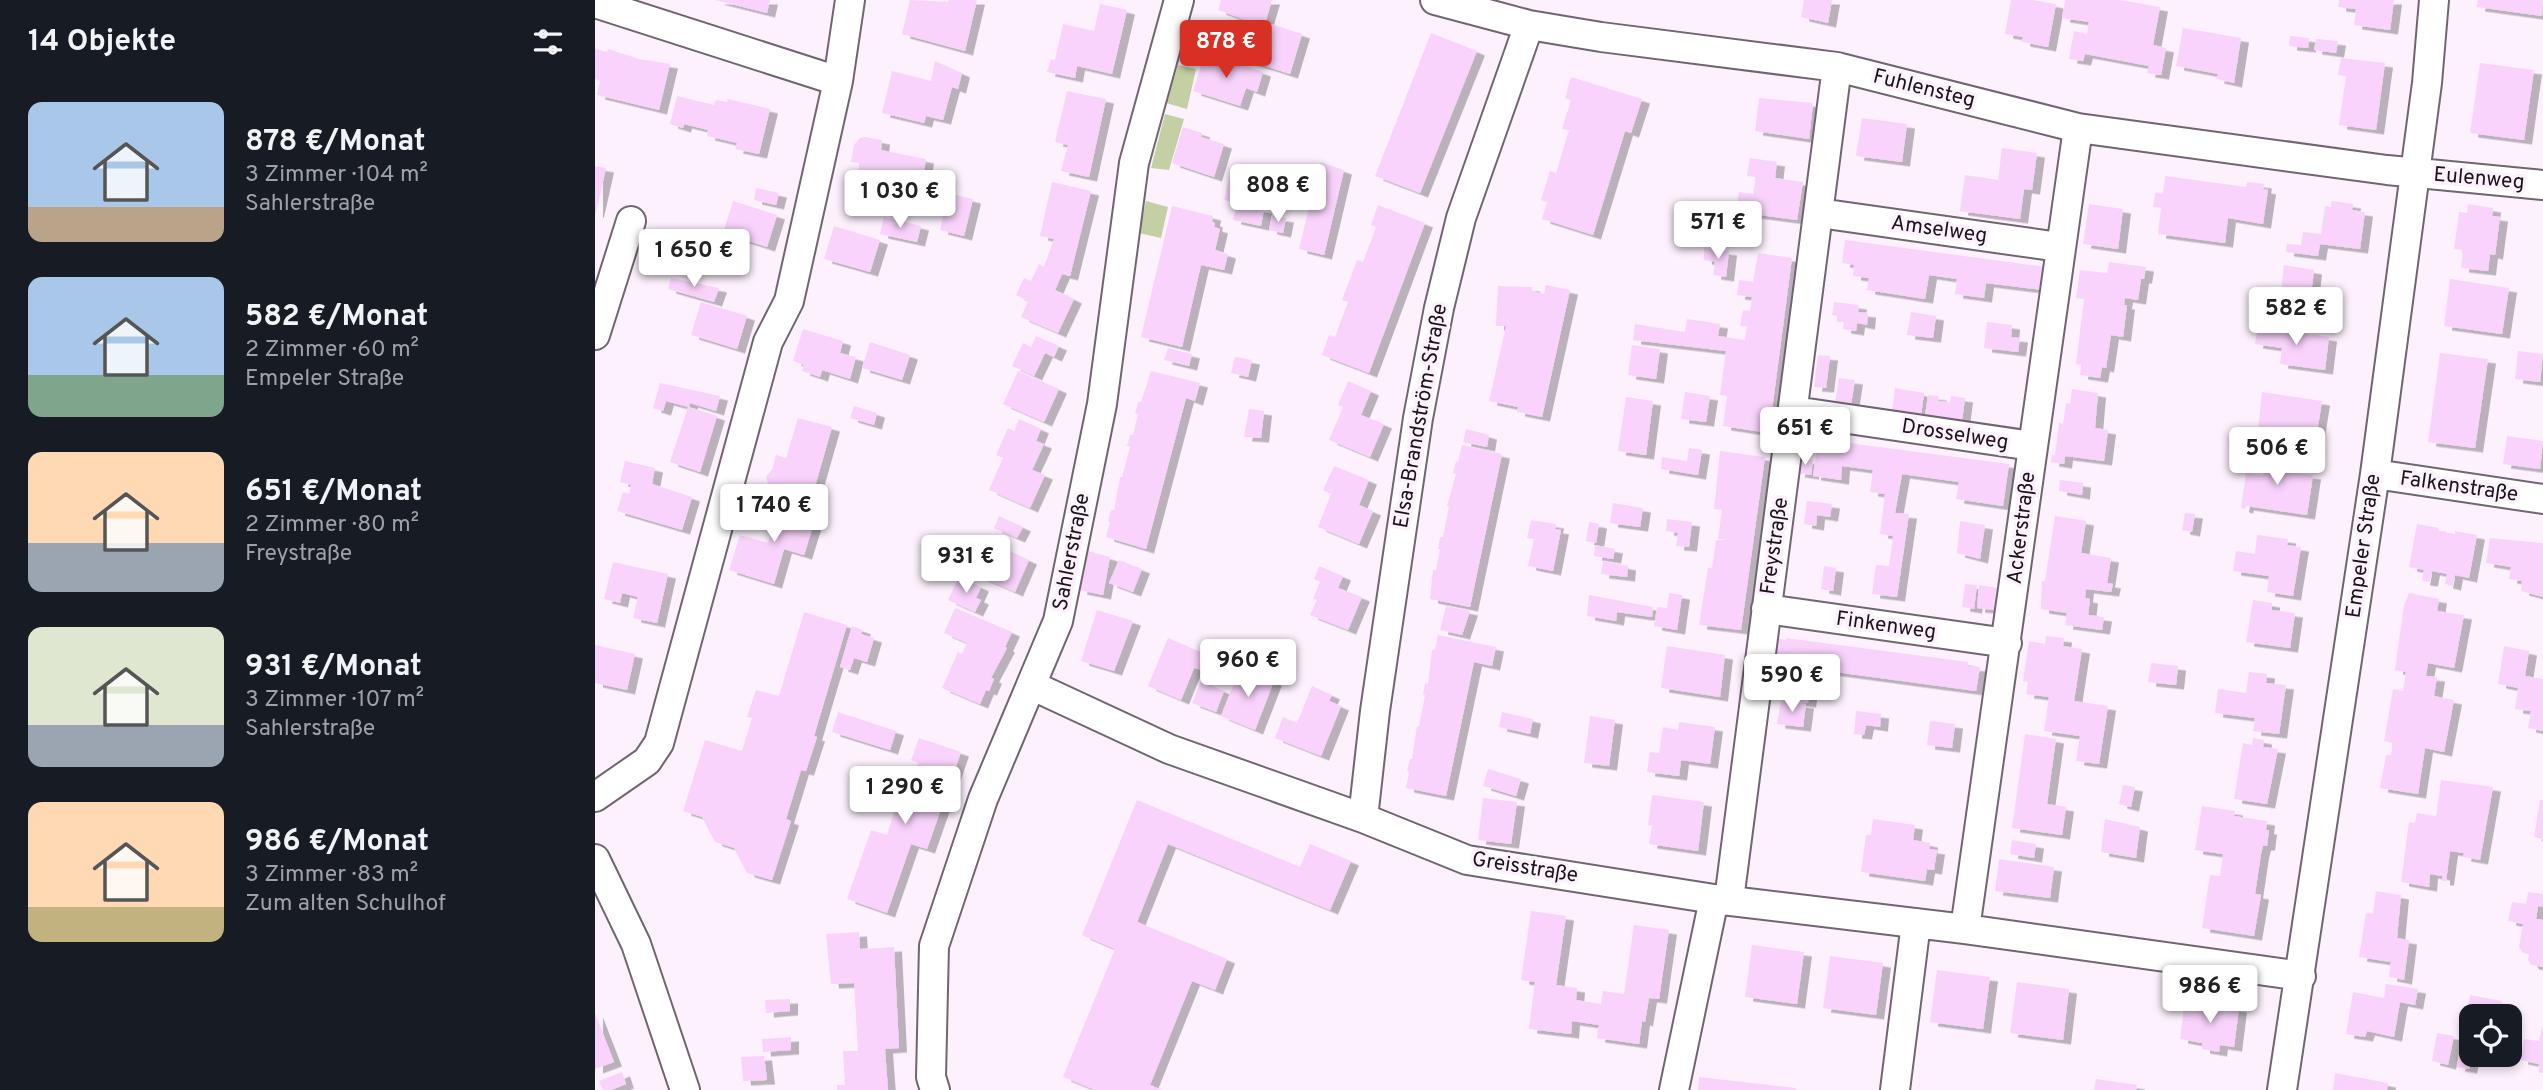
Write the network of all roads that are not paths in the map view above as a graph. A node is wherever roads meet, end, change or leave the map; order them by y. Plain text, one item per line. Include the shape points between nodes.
1 (850, 0) edge
2 (1179, 0) edge
3 (1435, 0) edge
4 (2434, 0) edge
5 (595, 3) edge
6 (1529, 25) junction
7 (1837, 66) junction
8 (838, 81) junction
9 (2078, 128) junction
10 (2415, 173) junction
11 (2543, 185) edge
12 (1819, 213) junction
13 (631, 221) dead end
14 (2059, 247) junction
15 (595, 335) edge
16 (1794, 411) junction
17 (2032, 446) junction
18 (2375, 474) junction
19 (2543, 499) edge
20 (1766, 609) junction
21 (2007, 643) junction
22 (1031, 685) junction
23 (595, 797) edge
24 (1363, 818) junction
25 (595, 859) edge
26 (1721, 899) junction
27 (1916, 923) junction
28 (1965, 929) junction
29 (2301, 976) junction
30 (685, 1090) edge
31 (935, 1090) edge
32 (1674, 1090) edge
33 (1895, 1090) edge
34 (2282, 1090) edge

1 - 8 street
2 - 22 street, Sahlerstraße via 1134,163 1102,404 1058,621
3 - 6 street, Fuhlensteg
4 - 10 street, Empeler Straße
5 - 8 street
6 - 7 street, Fuhlensteg
6 - 24 street, Elsa-Brandström-Straße via 1461,218 1439,308 1418,418
7 - 9 street, Fuhlensteg
7 - 12 street, Freystraße
8 - 23 street via 789,301 768,342 659,743 647,761
9 - 10 street, Fuhlensteg
9 - 14 street, Ackerstraße
10 - 11 street, Eulenweg
10 - 18 street, Empeler Straße
12 - 14 street, Amselweg
12 - 16 street, Freystraße
13 - 15 street
14 - 17 street, Ackerstraße
16 - 17 street, Drosselweg
16 - 20 street, Freystraße
17 - 21 street, Ackerstraße
18 - 19 street, Falkenstraße
18 - 29 street, Empeler Straße
20 - 21 street, Finkenweg
20 - 26 street, Freystraße
21 - 28 street, Ackerstraße
22 - 24 street, Greisstraße via 1169,749
22 - 31 street, Sahlerstraße via 983,799 934,946 931,1077
24 - 26 street, Greisstraße via 1467,860
25 - 30 street via 636,944
26 - 27 street, Greisstraße
26 - 32 street, Freystraße
27 - 28 street, Greisstraße
27 - 33 street
28 - 29 street, Greisstraße
29 - 34 street, Empeler Straße

